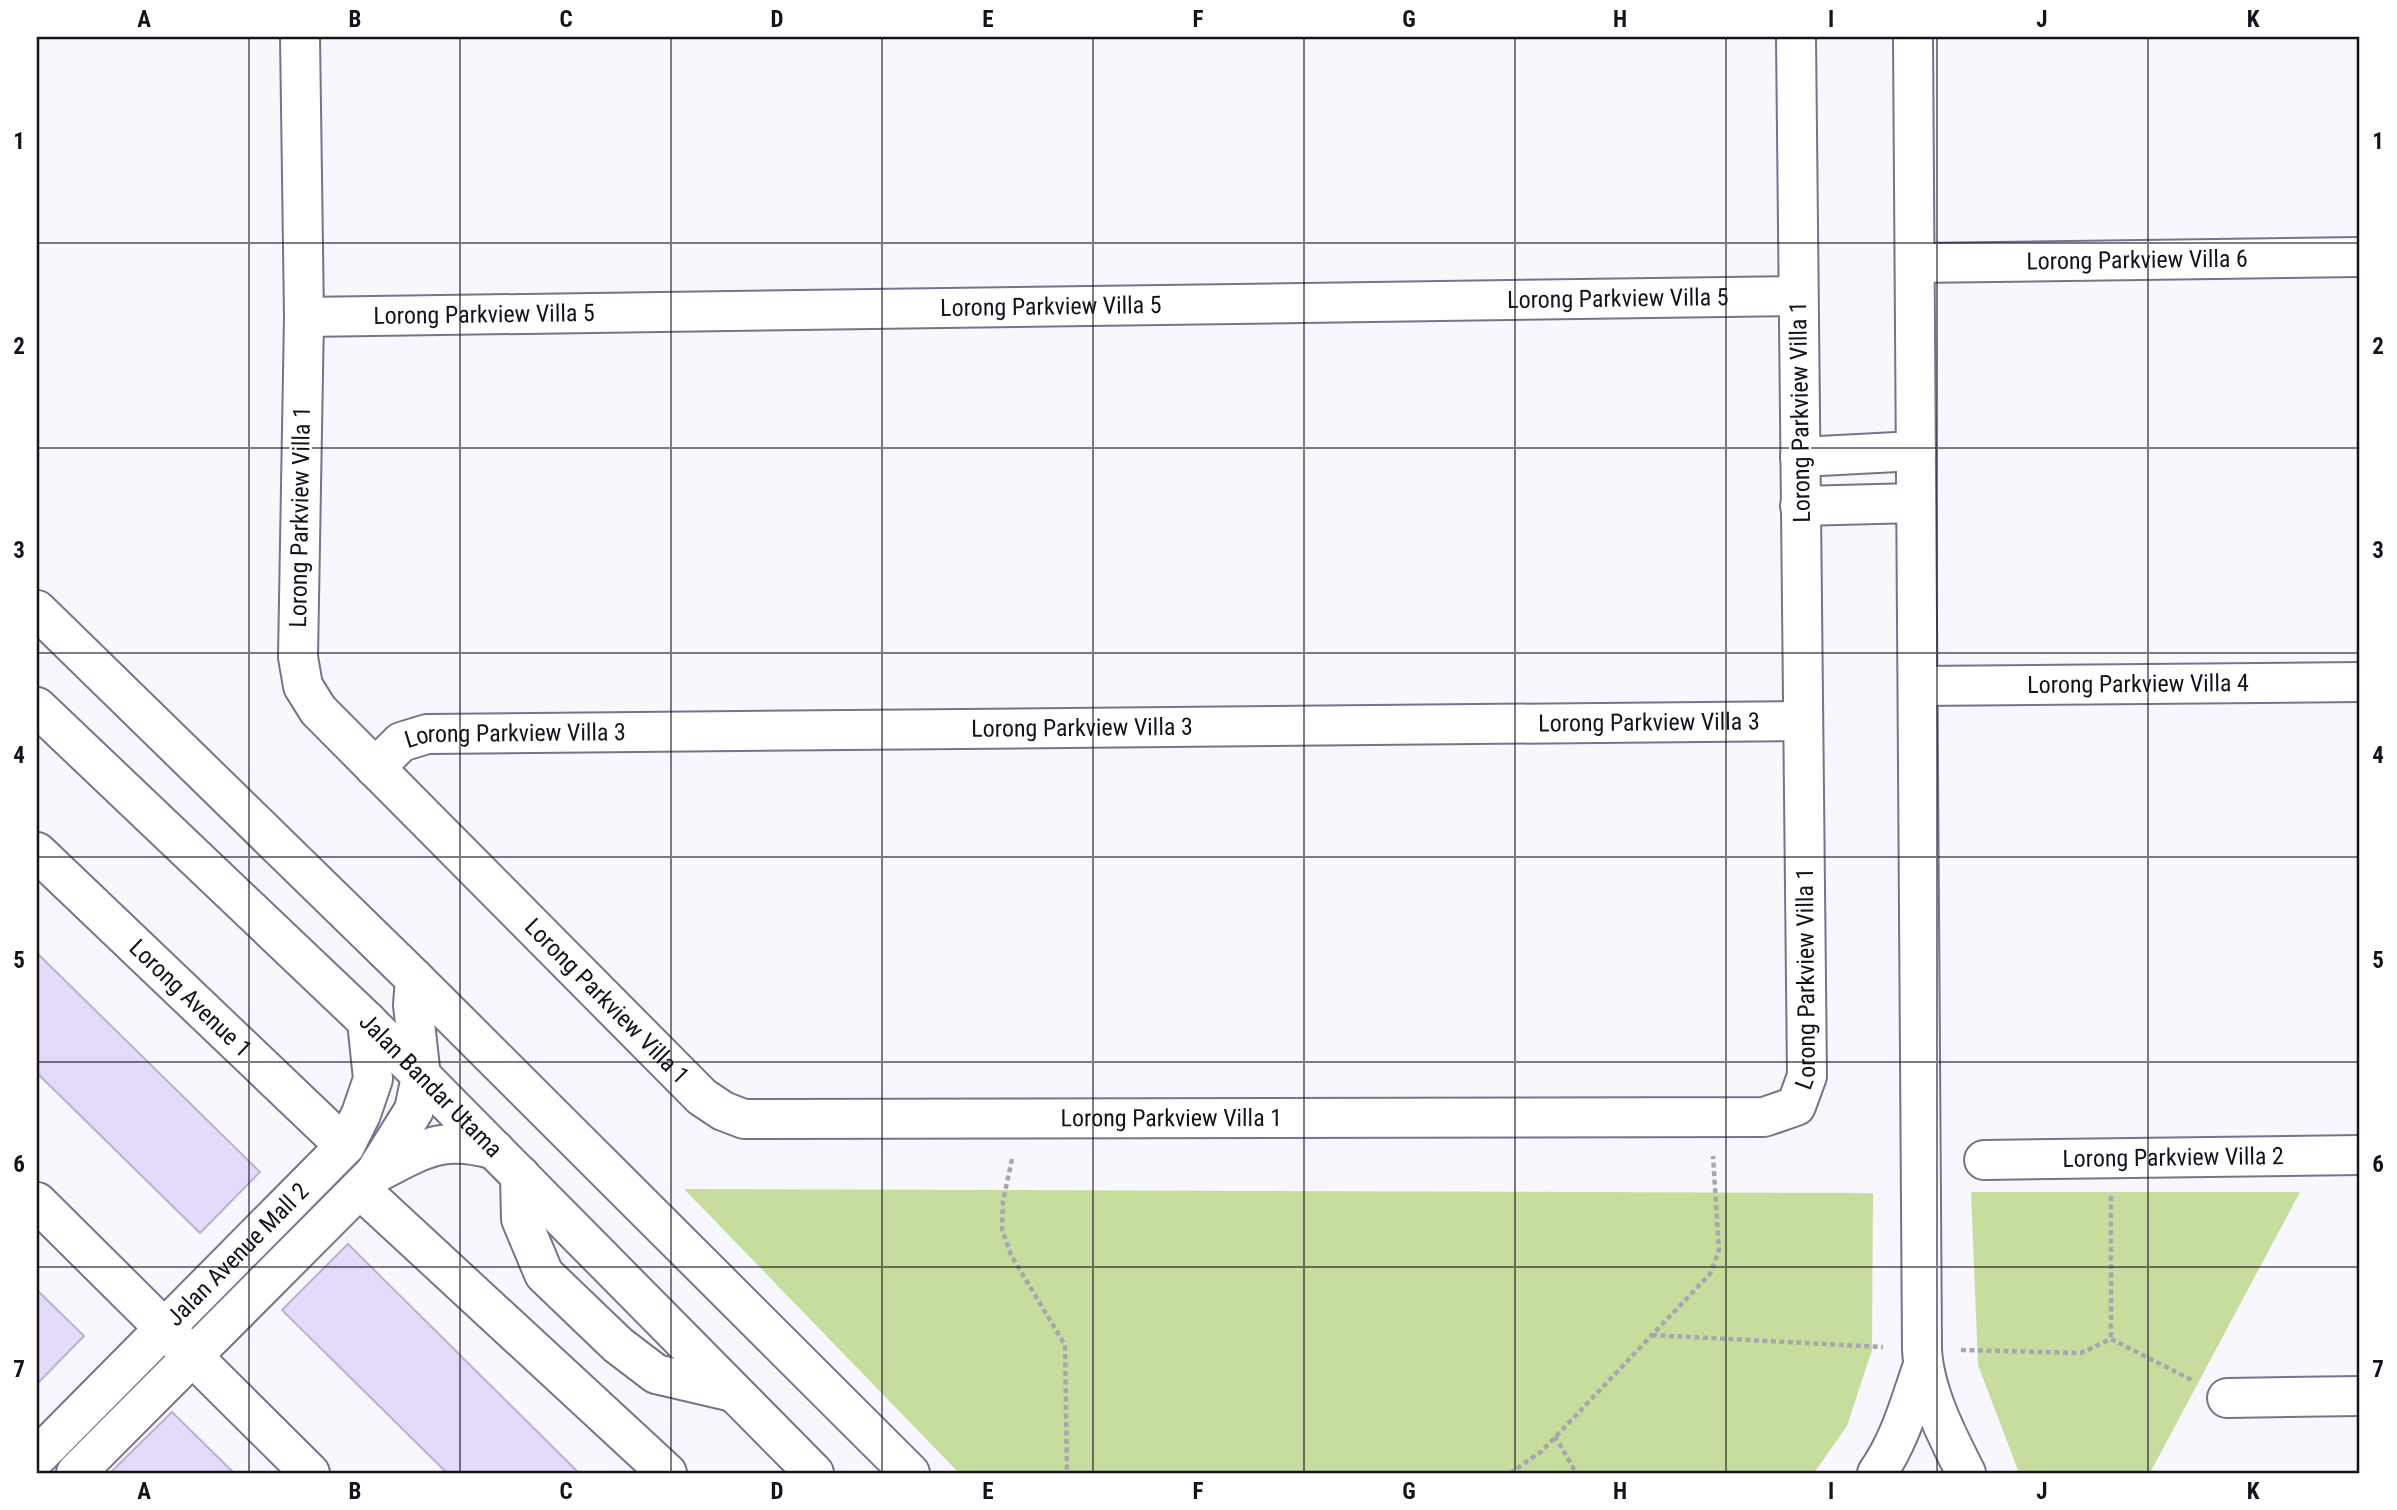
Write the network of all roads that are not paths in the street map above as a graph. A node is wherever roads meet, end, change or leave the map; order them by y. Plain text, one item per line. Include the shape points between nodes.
1 (300, 37) edge
2 (1796, 37) edge
3 (1913, 37) edge
4 (2360, 257) edge
5 (1914, 263) junction
6 (1798, 296) junction
7 (304, 317) junction
8 (1916, 451) junction
9 (1800, 457) junction
10 (1916, 503) junction
11 (1800, 506) junction
12 (37, 610) edge
13 (2360, 682) edge
14 (1917, 686) junction
15 (37, 707) edge
16 (1803, 721) junction
17 (375, 768) junction
18 (37, 852) edge
19 (415, 979) junction
20 (367, 1021) junction
21 (422, 1076) junction
22 (345, 1146) junction
23 (2360, 1155) edge
24 (1984, 1160) dead end
25 (508, 1163) junction
26 (368, 1182) junction
27 (37, 1202) edge
28 (167, 1328) junction
29 (194, 1357) junction
30 (1923, 1357) junction
31 (733, 1392) junction
32 (2360, 1396) edge
33 (2227, 1398) road end
34 (37, 1457) edge
35 (76, 1473) edge
36 (310, 1473) edge
37 (667, 1473) edge
38 (814, 1473) edge
39 (910, 1473) edge
40 (1877, 1473) edge
41 (1966, 1473) edge

1 - 7 street, Lorong Parkview Villa 1
2 - 6 street, Lorong Parkview Villa 1
3 - 5 street
4 - 5 street, Lorong Parkview Villa 6
5 - 8 street
6 - 7 street, Lorong Parkview Villa 5
6 - 9 street, Lorong Parkview Villa 1
7 - 17 street, Lorong Parkview Villa 1 via 298,657 303,686 318,710
8 - 9 street
8 - 10 street
9 - 11 street, Lorong Parkview Villa 1
10 - 11 street
10 - 14 street
11 - 16 street, Lorong Parkview Villa 1
12 - 19 street
13 - 14 street, Lorong Parkview Villa 4
14 - 30 street
15 - 20 street, Jalan Bandar Utama
16 - 17 street, Lorong Parkview Villa 3 via 427,734 401,742
16 - 17 street, Lorong Parkview Villa 1 via 1807,1076 1796,1106 1764,1117 744,1119 702,1097
18 - 22 street, Lorong Avenue 1
19 - 21 street via 413,1004
19 - 39 street
20 - 21 street, Jalan Bandar Utama
20 - 22 street, Jalan Avenue Mall 2 via 373,1079
21 - 25 street, Jalan Bandar Utama
21 - 26 street, Jalan Avenue Mall 2 via 414,1110
22 - 28 street, Jalan Avenue Mall 2
23 - 24 street, Lorong Parkview Villa 2
25 - 26 street via 465,1141 428,1147
25 - 31 street, Jalan Bandar Utama
25 - 31 street via 521,1219 544,1274 618,1345 656,1374
26 - 29 street, Jalan Avenue Mall 2
26 - 37 street
27 - 28 street
28 - 29 street
28 - 34 street, Jalan Avenue Mall 2
29 - 35 street, Jalan Avenue Mall 2
29 - 36 street
30 - 40 street via 1898,1437
30 - 41 street via 1950,1442
31 - 38 street, Jalan Bandar Utama
32 - 33 street

